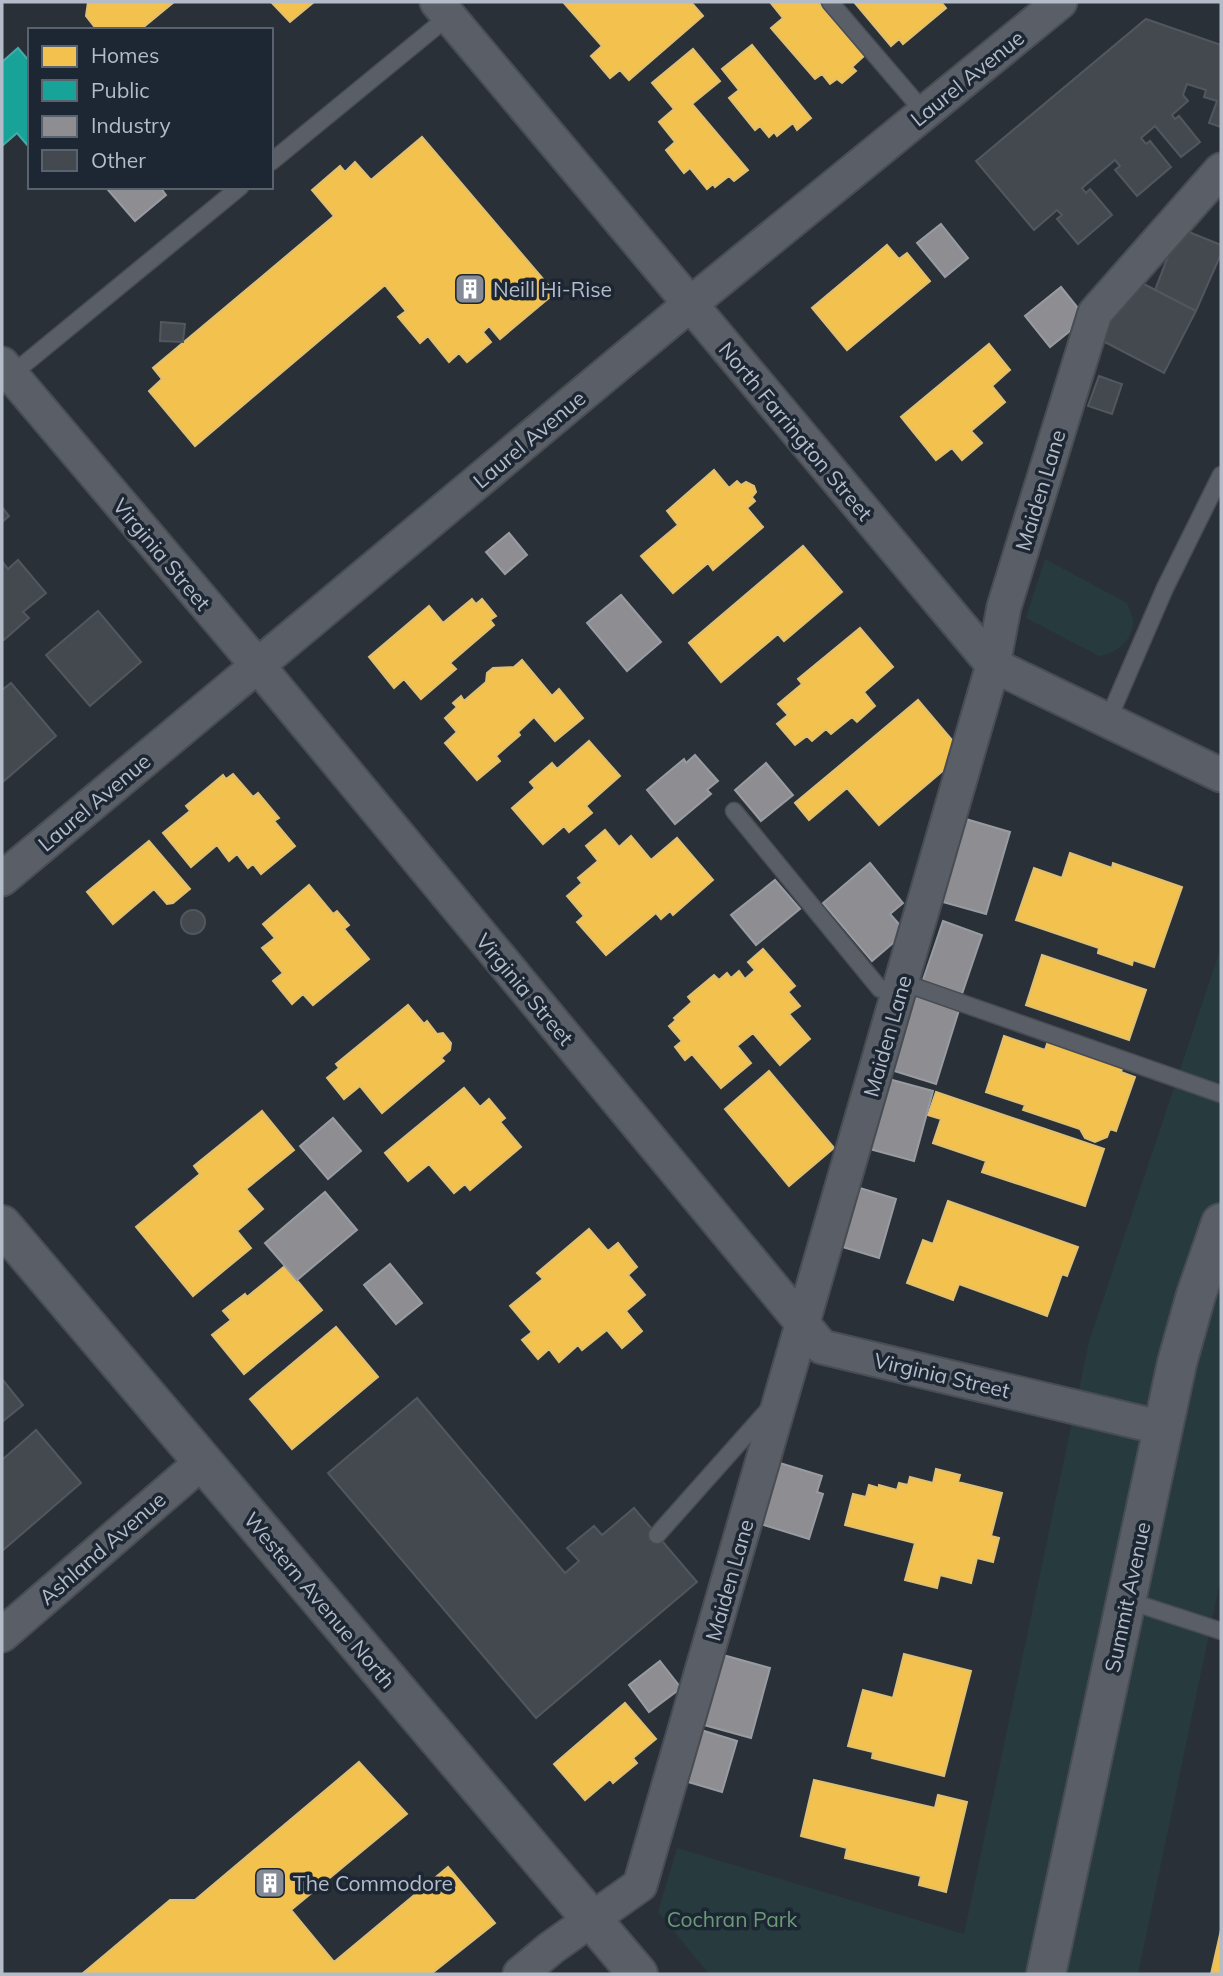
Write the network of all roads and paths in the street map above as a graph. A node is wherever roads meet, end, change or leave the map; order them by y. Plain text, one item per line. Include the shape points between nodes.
1 (830, 2) edge
2 (1060, 2) edge
3 (443, 9) edge
4 (924, 112) junction
5 (273, 160) edge
6 (1221, 170) edge
7 (237, 189) edge
8 (689, 305) junction
9 (6, 370) edge
10 (1221, 475) edge
11 (993, 665) junction
12 (258, 666) junction
13 (1108, 720) junction
14 (1221, 775) edge
15 (734, 811) dead end
16 (2, 879) edge
17 (901, 987) junction
18 (1221, 1094) edge
19 (1221, 1223) edge
20 (4, 1232) edge
21 (803, 1325) junction
22 (783, 1393) junction
23 (1163, 1427) junction
24 (202, 1462) junction
25 (657, 1535) dead end
26 (1126, 1600) junction
27 (1221, 1631) edge
28 (2, 1635) edge
29 (592, 1920) junction
30 (520, 1974) edge
31 (638, 1974) edge
32 (1046, 1974) edge

1 - 4 lane
2 - 4 street, Laurel Avenue
3 - 5 lane
3 - 8 street, North Farrington Street
4 - 8 street, Laurel Avenue
6 - 11 street, Maiden Lane via 1095,313 1004,607
7 - 9 lane
8 - 11 street, North Farrington Street
8 - 12 street, Laurel Avenue
9 - 12 street, Virginia Street
10 - 13 lane via 1165,587
11 - 13 street, North Farrington Street
11 - 17 street, Maiden Lane
12 - 16 street, Laurel Avenue
12 - 21 street, Virginia Street
13 - 14 street, North Farrington Street
15 - 17 lane via 880,989
17 - 18 lane via 913,986
17 - 21 street, Maiden Lane
19 - 23 street, Summit Avenue via 1196,1295
20 - 24 street, Western Avenue North
21 - 22 street, Maiden Lane
21 - 23 street, Virginia Street via 822,1347
22 - 25 lane
22 - 29 street, Maiden Lane via 640,1885
23 - 26 street, Summit Avenue
24 - 28 street, Ashland Avenue
24 - 29 street, Western Avenue North
26 - 27 lane
26 - 32 street, Summit Avenue
29 - 30 street, Maiden Lane
29 - 31 street, Western Avenue North

